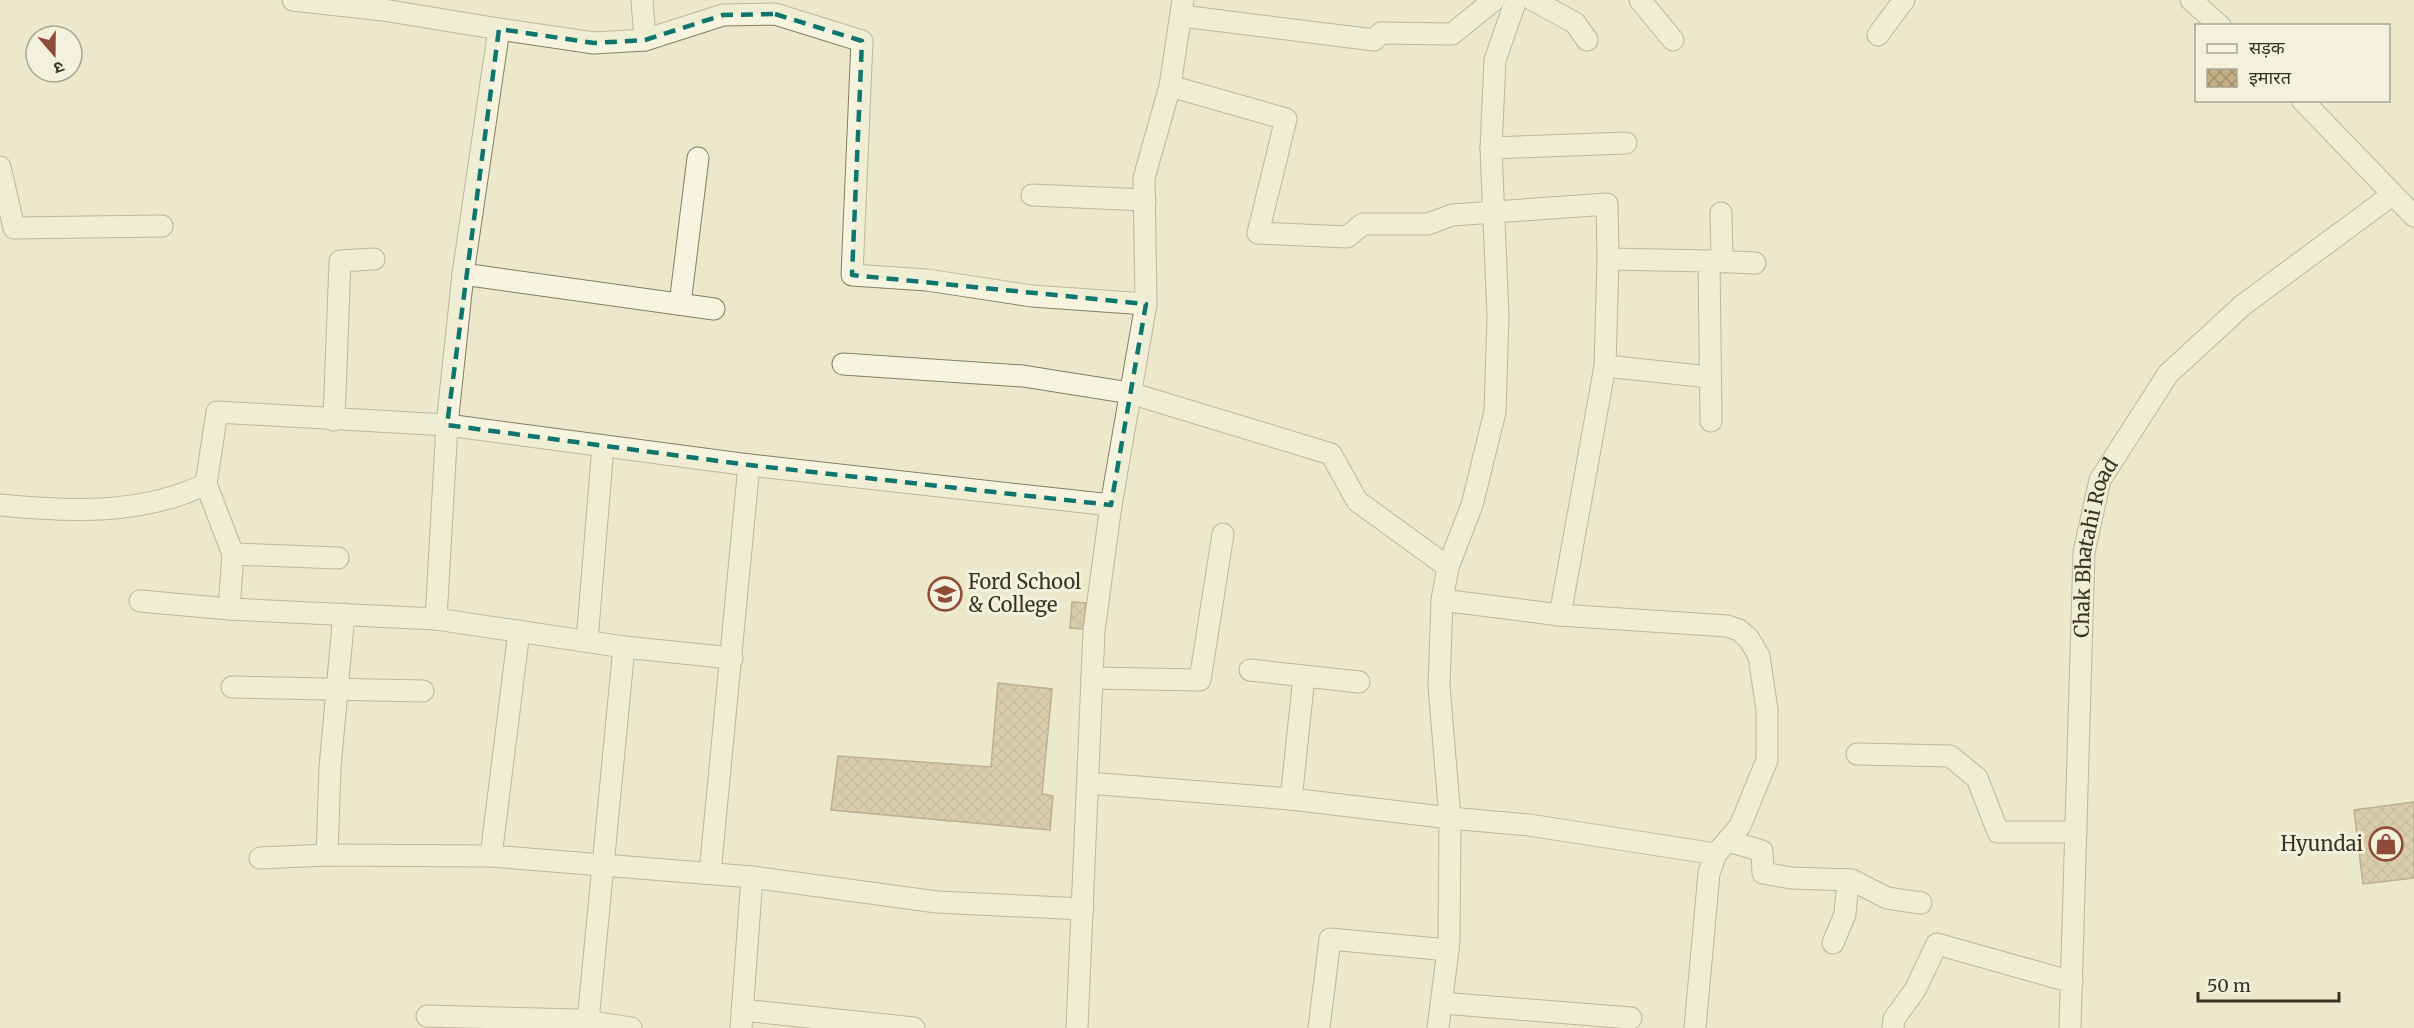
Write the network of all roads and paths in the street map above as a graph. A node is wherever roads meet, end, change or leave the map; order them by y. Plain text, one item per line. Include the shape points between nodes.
1 (293, 0) edge
2 (642, 0) edge
3 (1494, 0) edge
4 (1516, 0) edge
5 (1533, 0) edge
6 (1640, 0) edge
7 (1904, 0) edge
8 (2191, 0) edge
9 (383, 5) edge
10 (1183, 8) edge
11 (2218, 24) edge
12 (500, 29) junction
13 (1878, 35) dead end
14 (645, 40) junction
15 (1587, 40) dead end
16 (1672, 40) dead end
17 (1170, 86) junction
18 (2304, 102) edge
19 (1626, 143) dead end
20 (1491, 148) junction
21 (698, 158) dead end
22 (0, 167) edge
23 (1032, 195) dead end
24 (2391, 195) junction
25 (1144, 200) junction
26 (1495, 212) junction
27 (1721, 213) dead end
28 (2413, 213) edge
29 (162, 226) dead end
30 (374, 260) dead end
31 (1608, 260) junction
32 (1716, 262) junction
33 (1755, 263) dead end
34 (463, 274) junction
35 (680, 304) junction
36 (1146, 304) junction
37 (714, 309) dead end
38 (843, 364) dead end
39 (1605, 366) junction
40 (1710, 377) junction
41 (1130, 393) junction
42 (334, 420) junction
43 (1711, 421) dead end
44 (447, 425) junction
45 (603, 446) junction
46 (749, 465) junction
47 (206, 483) junction
48 (0, 505) edge
49 (1111, 505) junction
50 (1223, 534) dead end
51 (233, 554) junction
52 (338, 558) dead end
53 (1448, 567) junction
54 (1442, 600) junction
55 (140, 601) dead end
56 (229, 609) junction
57 (344, 615) junction
58 (1560, 615) junction
59 (436, 619) junction
60 (519, 631) junction
61 (587, 641) junction
62 (624, 647) junction
63 (732, 658) junction
64 (1250, 670) dead end
65 (1304, 677) junction
66 (1092, 678) junction
67 (1359, 682) dead end
68 (232, 687) dead end
69 (337, 688) junction
70 (423, 690) dead end
71 (1857, 754) dead end
72 (1088, 783) junction
73 (1291, 799) junction
74 (1450, 818) junction
75 (2076, 832) junction
76 (1722, 848) junction
77 (327, 855) junction
78 (491, 856) junction
79 (260, 858) dead end
80 (601, 864) junction
81 (710, 873) junction
82 (752, 877) junction
83 (1848, 880) junction
84 (1922, 903) dead end
85 (1083, 909) junction
86 (1833, 943) dead end
87 (1448, 950) junction
88 (2072, 982) junction
89 (1442, 1003) junction
90 (428, 1016) dead end
91 (1631, 1018) dead end
92 (741, 1019) edge
93 (588, 1022) junction
94 (631, 1028) edge
95 (914, 1028) edge
96 (1077, 1028) edge
97 (1319, 1028) edge
98 (1438, 1028) edge
99 (1695, 1028) edge
100 (1893, 1028) edge
101 (2070, 1028) edge

1 - 9 street
2 - 14 street
3 - 10 street via 1452,34 1381,33 1374,40
4 - 20 street via 1495,60
5 - 15 street via 1575,23
6 - 16 street
7 - 13 street
8 - 11 street
9 - 12 street
10 - 17 street
12 - 14 street via 594,43
12 - 34 street
14 - 36 street via 723,15 776,14 862,41 852,275 927,280 1032,296
17 - 25 street via 1144,178
17 - 26 street via 1286,119 1258,233 1347,237 1363,224 1428,224 1452,215
18 - 24 street
19 - 20 street
20 - 26 street
21 - 35 street
22 - 29 street via 14,228
23 - 25 street
24 - 28 street
24 - 75 street, Chak Bhatahi Road via 2243,305 2168,374 2100,480 2084,552
25 - 36 street
26 - 31 street via 1607,204
26 - 53 street via 1495,412 1472,505
27 - 32 street
30 - 42 street via 340,261
31 - 32 street
31 - 39 street
32 - 33 street
32 - 40 street
34 - 35 street
34 - 44 street
35 - 37 street
36 - 41 street
38 - 41 street via 1023,376
39 - 40 street
39 - 58 street
40 - 43 street
41 - 49 street
41 - 53 street via 1331,454 1357,501
42 - 44 street
42 - 47 street via 216,412
44 - 45 street
44 - 59 street
45 - 46 street
45 - 61 street
46 - 49 street
46 - 63 street
47 - 48 street via 159,501 98,510
47 - 51 street
49 - 66 street via 1094,631
50 - 66 street via 1200,680
51 - 52 street
51 - 56 street
53 - 54 street
54 - 58 street
54 - 74 street via 1439,686
55 - 56 street
56 - 57 street
57 - 59 street
57 - 69 street
58 - 76 street via 1727,626 1749,639 1759,656 1767,710 1767,760 1740,826
59 - 60 street
60 - 61 street
60 - 78 street
61 - 62 street
62 - 63 street
62 - 80 street
63 - 81 street
64 - 65 street
65 - 67 street
65 - 73 street
66 - 72 street
68 - 69 street
69 - 70 street
69 - 77 street
71 - 75 street via 1950,756 1977,778 1998,832
72 - 73 street
72 - 85 street
73 - 74 street
74 - 76 street
74 - 87 street
75 - 88 street, Chak Bhatahi Road
76 - 83 street via 1762,850 1763,873
76 - 99 street via 1709,873
77 - 78 street
77 - 79 street
78 - 80 street
80 - 81 street
80 - 93 street
81 - 82 street
82 - 85 street via 937,902
82 - 92 street
83 - 84 street via 1887,898
83 - 86 street via 1845,914
85 - 96 street
87 - 89 street
87 - 97 street via 1330,939
88 - 100 street via 1937,944 1915,990 1894,1019
88 - 101 street, Chak Bhatahi Road
89 - 91 street
89 - 98 street
90 - 93 street
92 - 95 street
93 - 94 street

